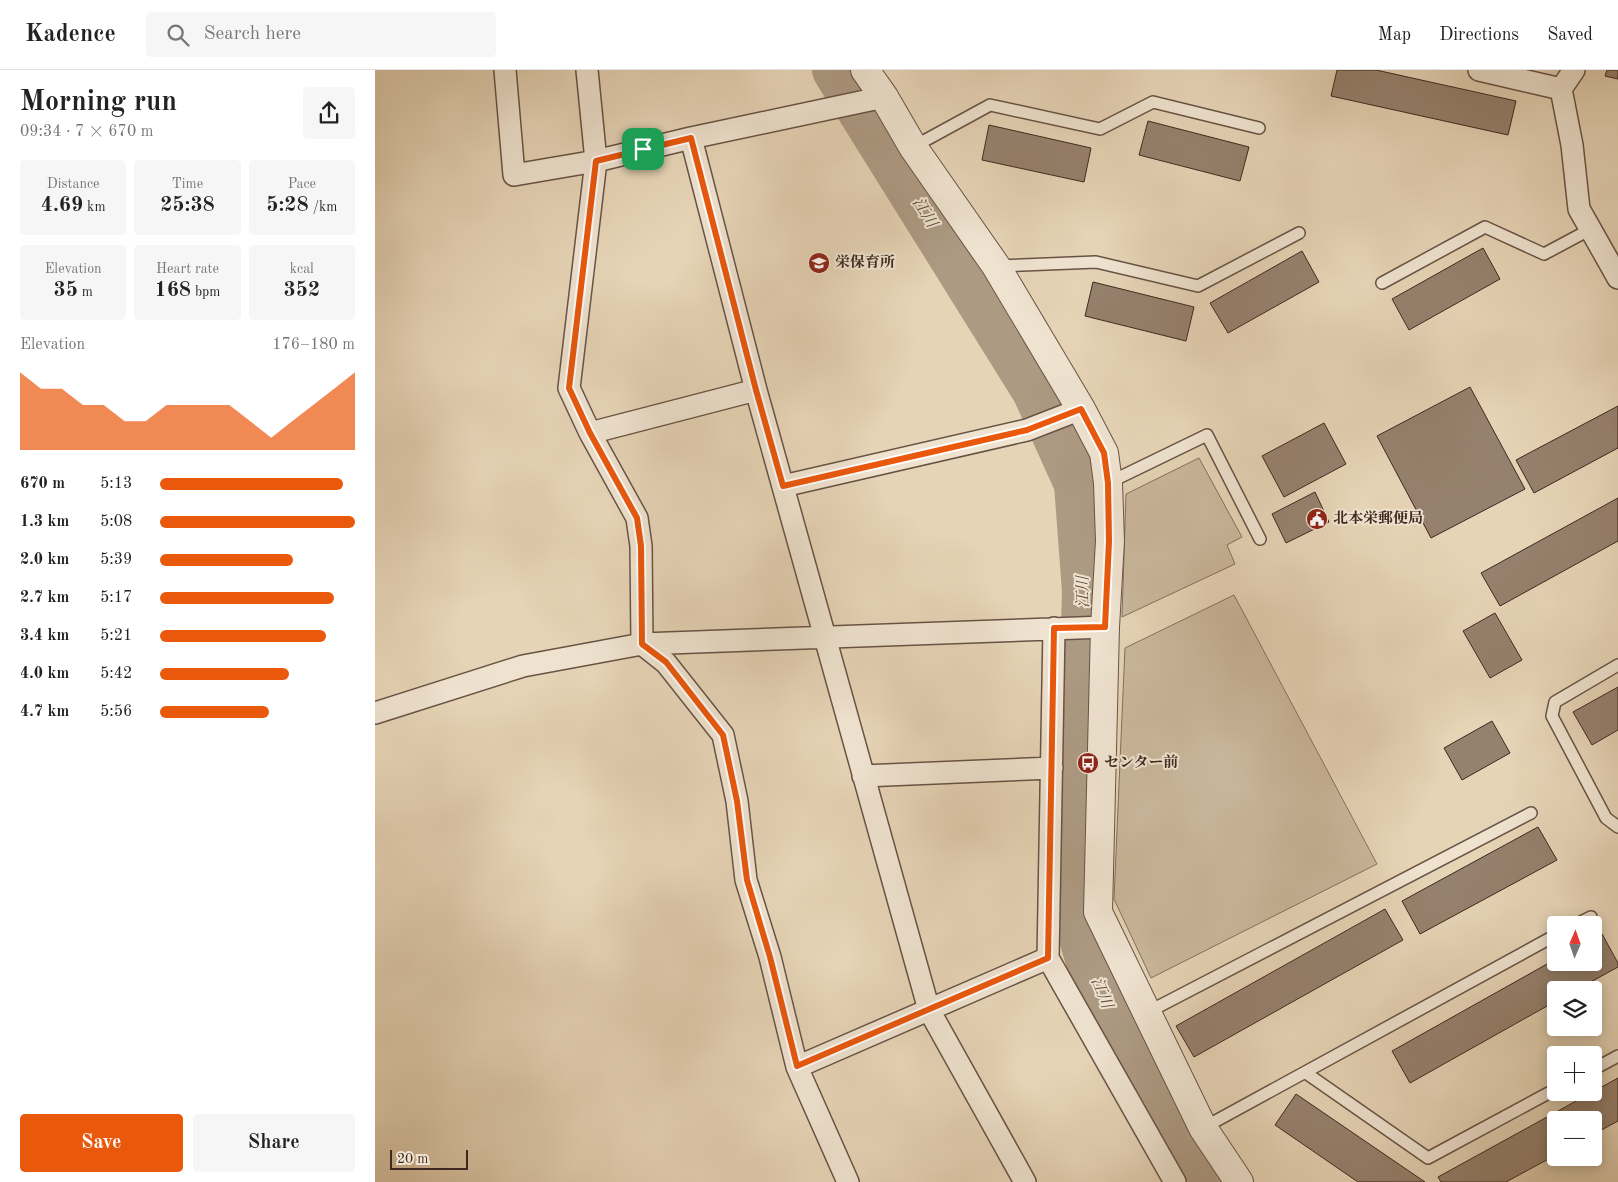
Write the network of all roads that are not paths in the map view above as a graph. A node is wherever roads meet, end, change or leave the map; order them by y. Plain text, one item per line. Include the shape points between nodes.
1 (505, 70) edge
2 (587, 70) edge
3 (865, 70) edge
4 (1479, 70) edge
5 (1574, 70) edge
6 (1561, 89) junction
7 (884, 97) junction
8 (1259, 128) dead end
9 (691, 138) junction
10 (913, 147) junction
11 (596, 161) junction
12 (1589, 230) junction
13 (1299, 233) dead end
14 (996, 266) junction
15 (1617, 274) edge
16 (1382, 282) dead end
17 (756, 390) junction
18 (1081, 409) junction
19 (590, 433) junction
20 (1108, 483) junction
21 (783, 486) junction
22 (1260, 539) dead end
23 (1105, 627) junction
24 (1054, 628) junction
25 (825, 637) junction
26 (642, 644) junction
27 (1618, 665) edge
28 (375, 713) edge
29 (1052, 768) junction
30 (863, 776) junction
31 (1531, 813) dead end
32 (1618, 827) edge
33 (1547, 941) edge
34 (1048, 958) junction
35 (929, 1010) junction
36 (1148, 1012) junction
37 (1618, 1056) edge
38 (1602, 1065) edge
39 (797, 1066) junction
40 (1306, 1073) junction
41 (1547, 1094) edge
42 (1203, 1128) junction
43 (848, 1182) edge
44 (1025, 1182) edge
45 (1175, 1182) edge
46 (1239, 1182) edge

1 - 11 street via 514,175
2 - 11 street
3 - 7 street
4 - 6 street
5 - 6 street
6 - 12 street via 1572,145 1579,209
7 - 9 street
7 - 10 street
8 - 10 lane via 1153,102 1100,129 990,106
9 - 11 street
9 - 17 street
10 - 14 street
11 - 19 street via 569,388
12 - 15 street
12 - 16 lane via 1544,254 1485,227
13 - 14 lane via 1198,286 1096,262
14 - 18 street
17 - 19 street
17 - 21 street
18 - 20 street via 1104,453
18 - 21 street via 1027,430
19 - 26 street via 637,518 641,546
20 - 22 lane via 1207,435
20 - 23 street
21 - 25 street
23 - 24 street
23 - 36 street via 1098,912
24 - 25 street
24 - 29 street
25 - 26 street
25 - 30 street
26 - 28 street via 523,666
26 - 39 street via 666,662 723,735 737,801 747,880
27 - 32 lane via 1555,702 1552,716 1606,818
29 - 30 street
29 - 34 street
30 - 35 street
31 - 36 lane
33 - 40 lane
34 - 35 street
34 - 45 street
35 - 39 street
35 - 44 street
36 - 42 street
37 - 38 lane
39 - 43 street
40 - 41 lane via 1428,1158
40 - 42 lane
42 - 46 street

